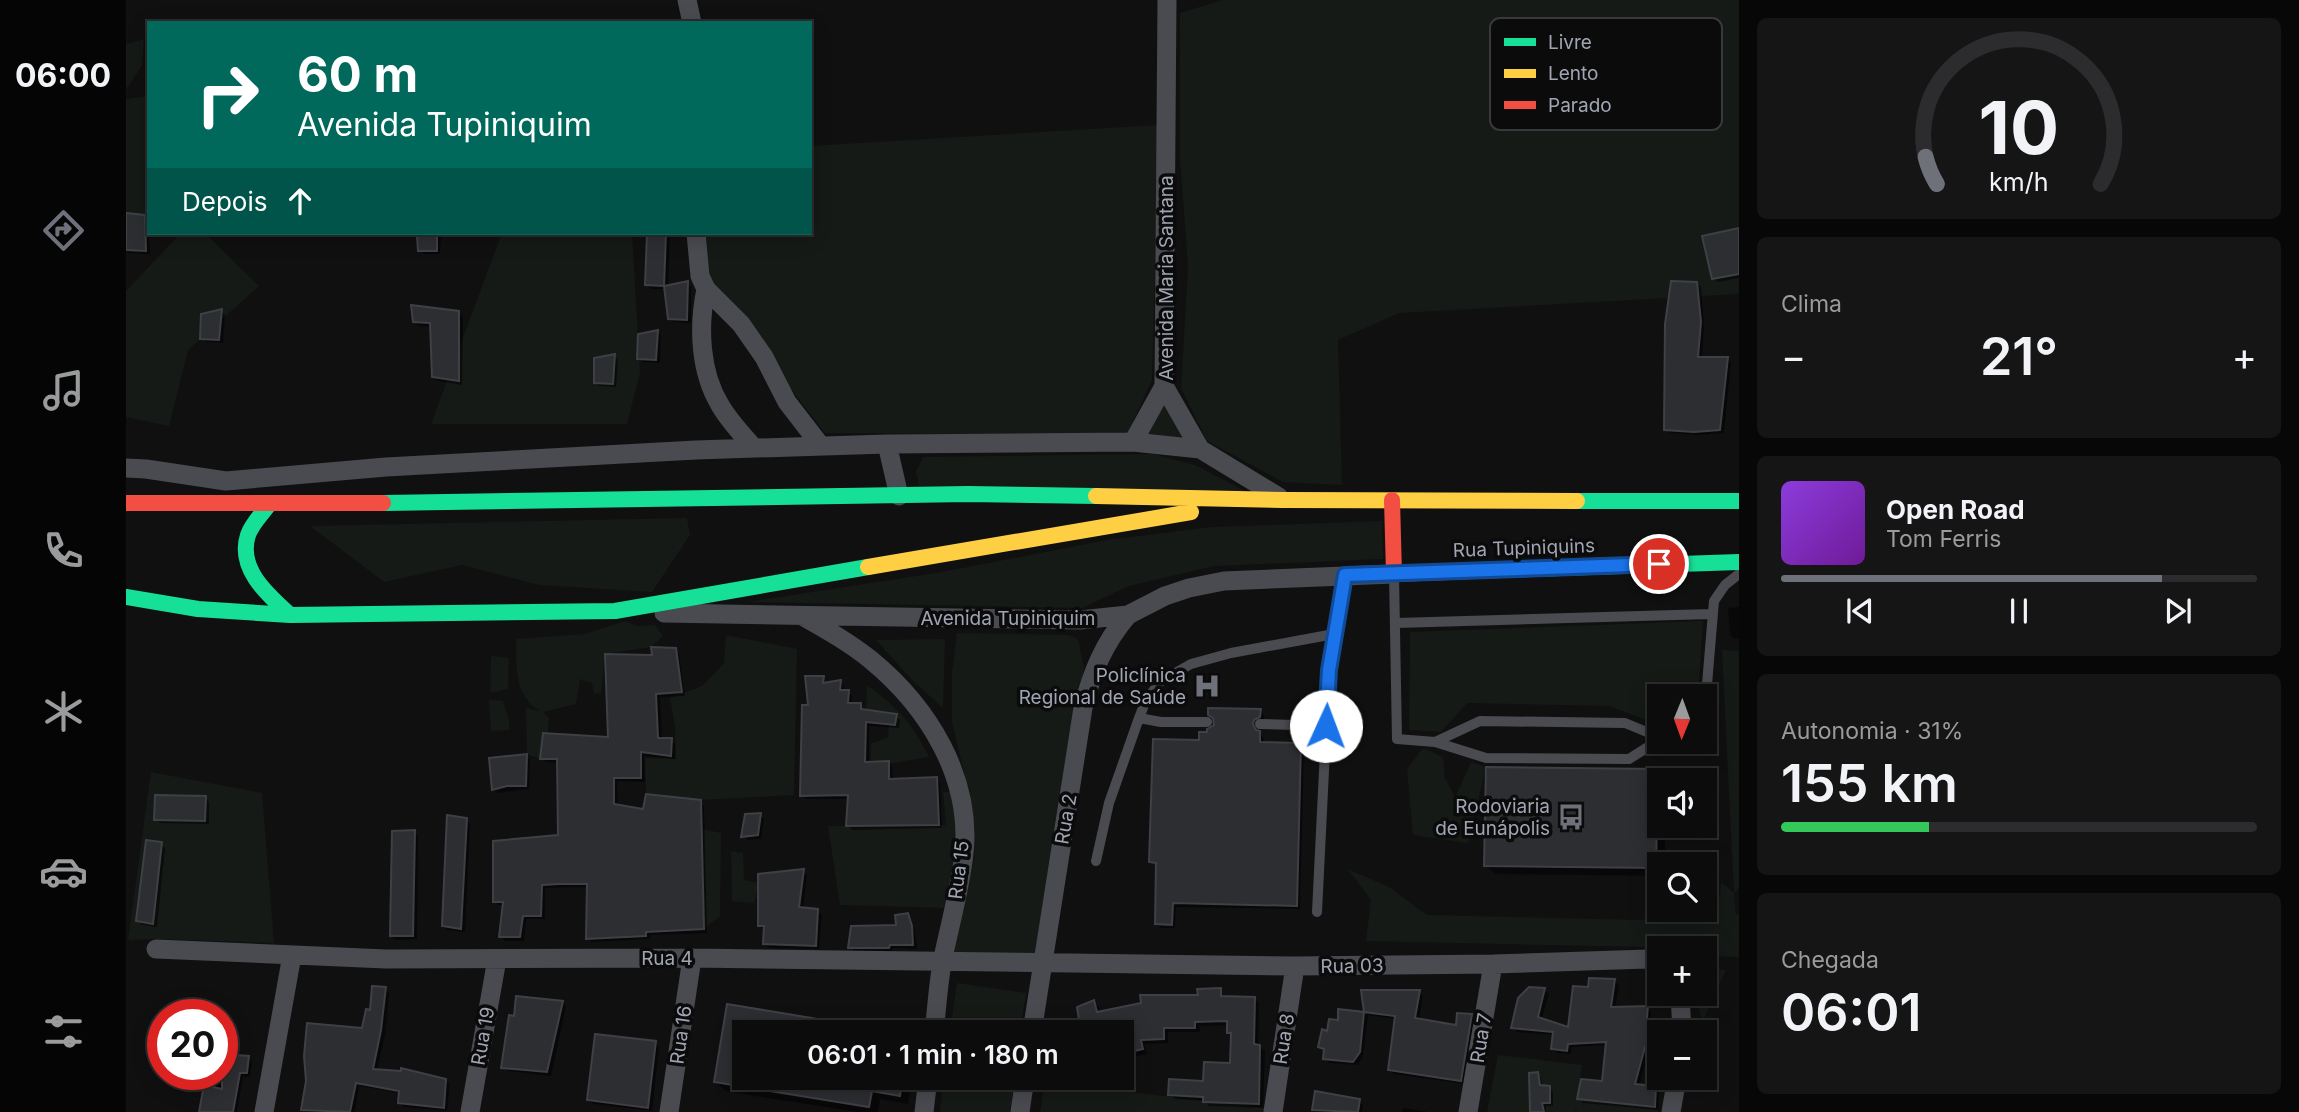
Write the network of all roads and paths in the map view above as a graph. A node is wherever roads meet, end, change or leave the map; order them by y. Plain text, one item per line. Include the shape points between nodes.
1 (687, 0) edge
2 (1167, 0) edge
3 (692, 21) edge
4 (696, 235) edge
5 (706, 289) junction
6 (1164, 386) junction
7 (1133, 442) junction
8 (887, 444) junction
9 (821, 446) junction
10 (754, 448) junction
11 (1200, 449) junction
12 (126, 468) edge
13 (899, 496) junction
14 (1274, 500) junction
15 (1392, 500) junction
16 (1739, 501) edge
17 (126, 503) edge
18 (270, 503) junction
19 (1739, 562) edge
20 (1394, 574) junction
21 (1739, 574) edge
22 (1345, 575) junction
23 (126, 597) edge
24 (615, 611) junction
25 (1711, 614) junction
26 (289, 615) junction
27 (1128, 615) junction
28 (803, 616) junction
29 (1396, 623) junction
30 (1334, 634) junction
31 (1706, 684) edge
32 (1139, 718) junction
33 (1207, 722) dead end
34 (1260, 724) dead end
35 (1326, 726) junction
36 (1647, 733) edge
37 (1435, 742) junction
38 (1647, 746) edge
39 (1096, 861) dead end
40 (1317, 912) dead end
41 (156, 948) dead end
42 (292, 956) junction
43 (692, 958) junction
44 (1647, 958) edge
45 (497, 959) junction
46 (942, 961) junction
47 (1042, 964) junction
48 (1493, 964) junction
49 (1295, 966) junction
50 (935, 1020) edge
51 (1034, 1020) edge
52 (927, 1090) edge
53 (1023, 1090) edge
54 (1674, 1090) edge
55 (264, 1112) edge
56 (470, 1112) edge
57 (669, 1112) edge
58 (924, 1112) edge
59 (1020, 1112) edge
60 (1273, 1112) edge
61 (1468, 1112) edge
62 (1671, 1112) edge

1 - 3 street
2 - 6 street, Avenida Maria Santana
4 - 5 street via 700,276
5 - 9 street via 741,324 787,402
5 - 10 street via 701,336 712,389
6 - 7 street
6 - 11 street, Avenida Maria Santana
7 - 8 street
7 - 11 street
8 - 9 street
8 - 13 street
9 - 10 street
10 - 12 street via 399,466 226,481
11 - 14 street, Avenida Maria Santana
13 - 14 main road
13 - 18 main road
14 - 15 main road
14 - 24 main road
15 - 16 main road
15 - 20 main road
17 - 18 main road
18 - 26 main road via 248,534 246,548 257,584
19 - 20 main road, Rua Tupiniquins
20 - 22 street, Avenida Tupiniquim
20 - 29 lane
21 - 25 lane via 1719,593
22 - 27 street, Avenida Tupiniquim via 1224,581 1165,596
22 - 30 lane
23 - 26 main road via 198,609
24 - 26 main road
24 - 28 street, Avenida Tupiniquim
25 - 29 lane
25 - 31 lane
27 - 28 street, Avenida Tupiniquim via 1080,620
27 - 47 street, Rua 2 via 1093,671 1083,708
28 - 46 street, Rua 15 via 845,641 899,686 923,715 952,767 964,809 964,853
29 - 37 lane via 1397,739
30 - 32 lane via 1191,664 1161,681
30 - 35 lane
32 - 33 lane
32 - 39 lane
34 - 35 lane
35 - 40 lane
36 - 37 lane via 1625,723 1480,721
37 - 38 lane via 1486,758 1629,759
41 - 42 street, Rua 4
42 - 45 street, Rua 4
42 - 55 street
43 - 45 street, Rua 4
43 - 46 street, Rua 4
43 - 57 street, Rua 16
44 - 48 street, Rua 03
45 - 56 street, Rua 19
46 - 47 street, Rua 4
46 - 50 street, Rua 15
47 - 49 street, Rua 03
47 - 51 street, Rua 2
48 - 49 street, Rua 03
48 - 61 street, Rua 7
49 - 60 street, Rua 8
52 - 58 street
53 - 59 street
54 - 62 street

